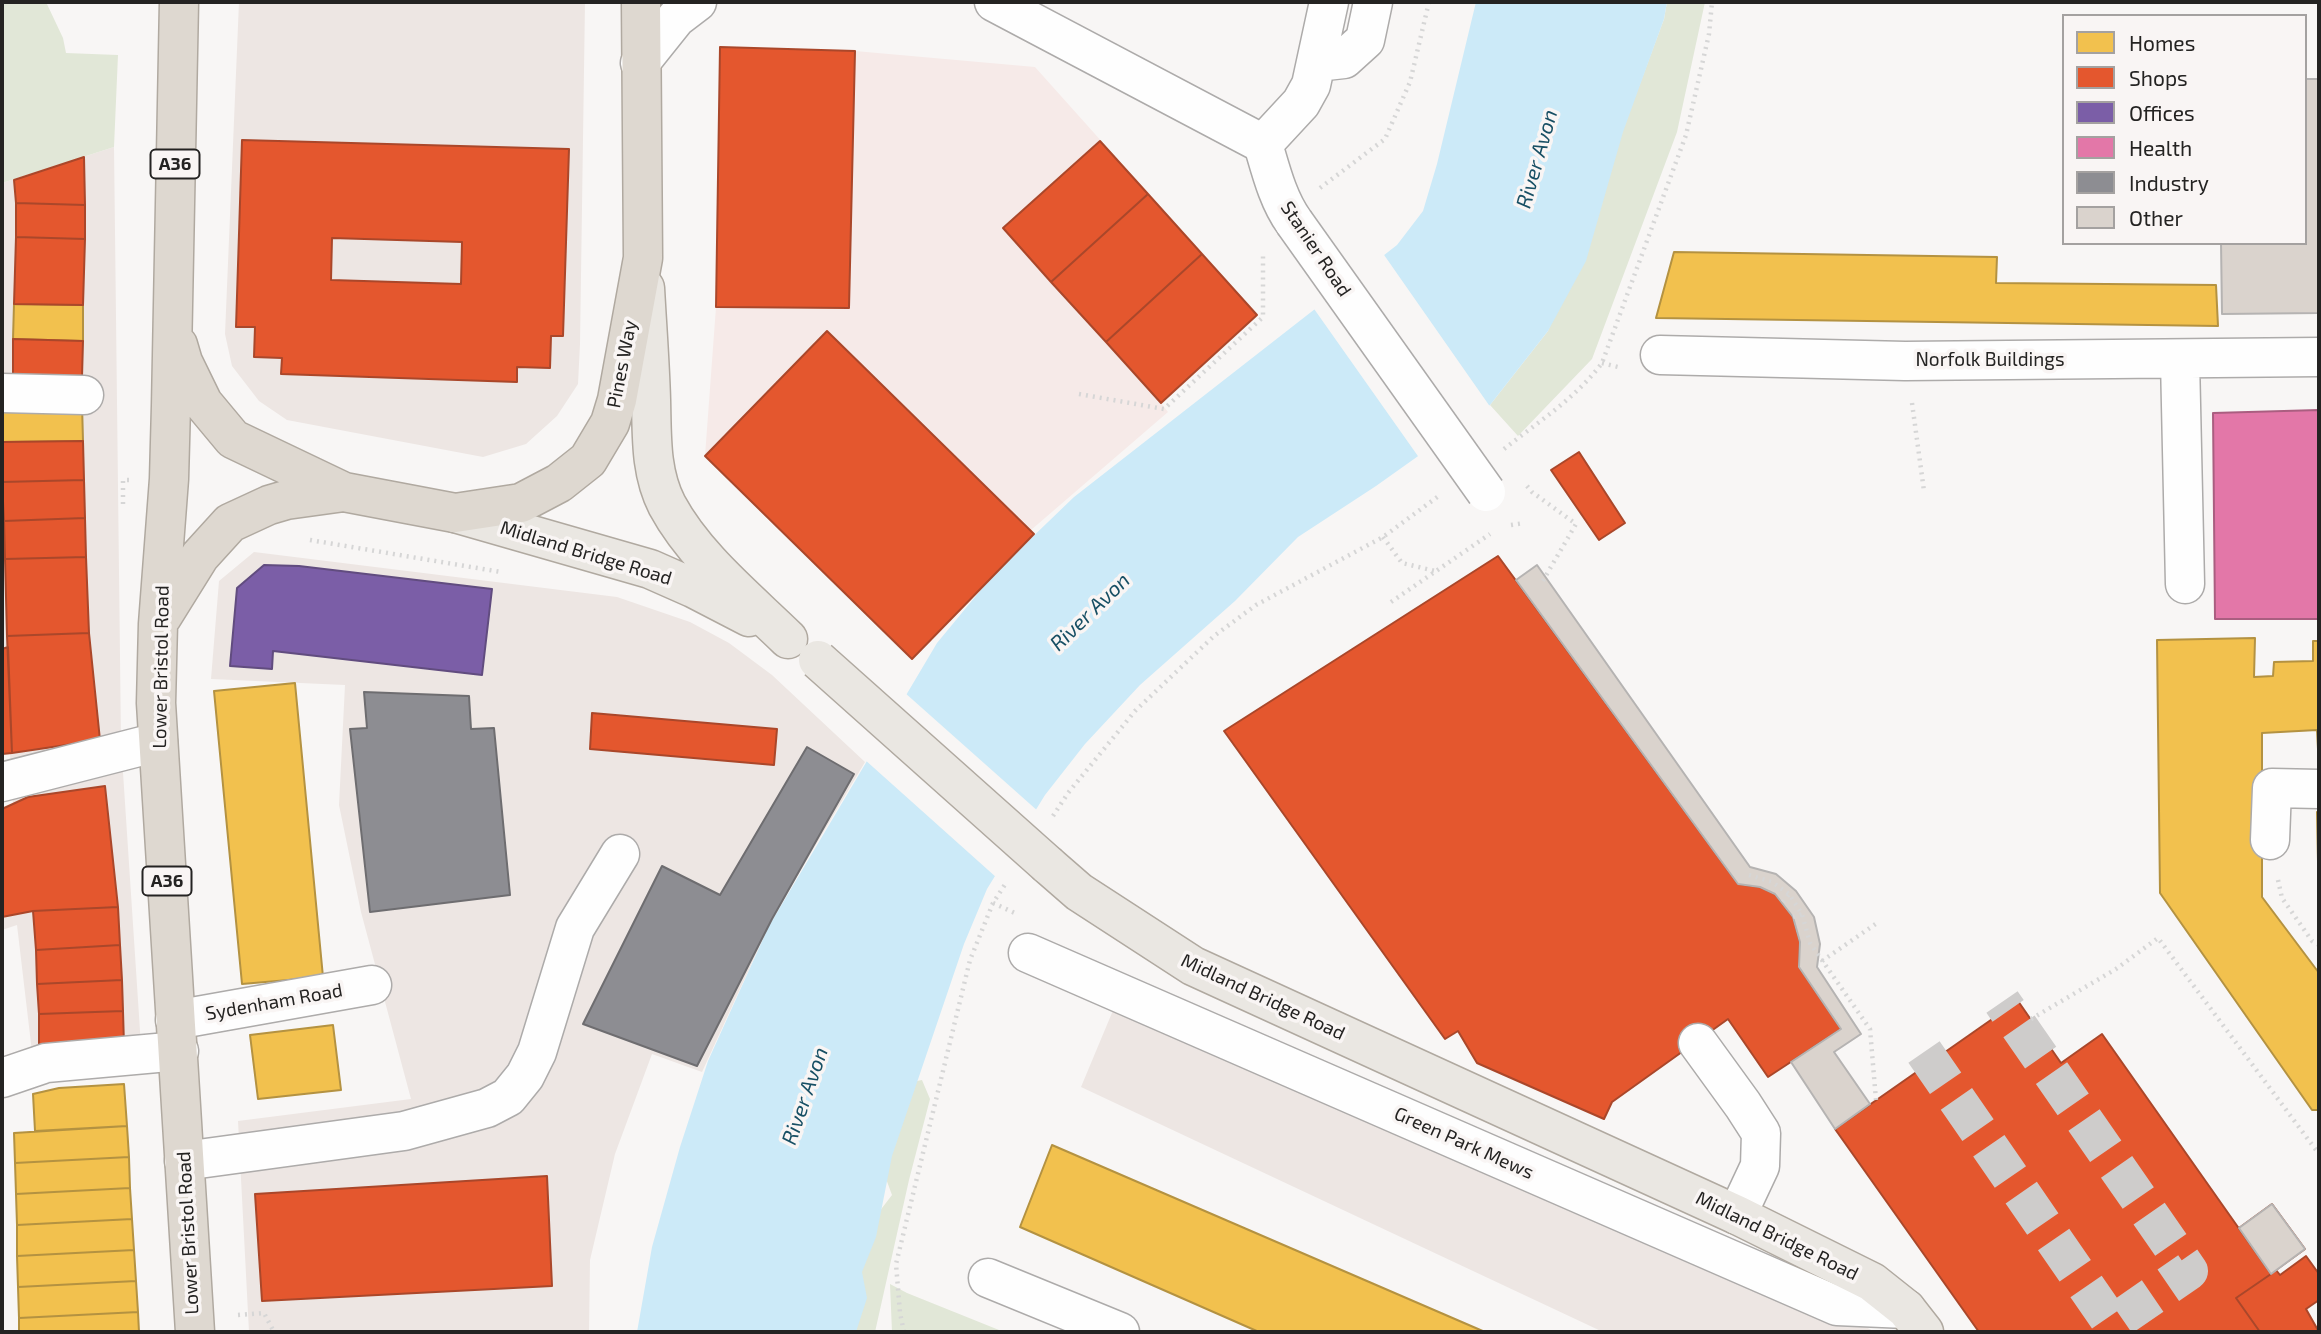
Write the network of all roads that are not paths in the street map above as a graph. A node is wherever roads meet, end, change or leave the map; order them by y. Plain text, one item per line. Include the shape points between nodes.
1 (179, 2) edge
2 (642, 2) edge
3 (697, 2) edge
4 (994, 2) edge
5 (1329, 2) edge
6 (1364, 6) edge
7 (1033, 12) edge
8 (1317, 62) junction
9 (640, 63) junction
10 (1263, 145) junction
11 (643, 258) junction
12 (172, 326) junction
13 (1660, 355) dead end
14 (2319, 358) edge
15 (2180, 360) junction
16 (2, 393) edge
17 (84, 396) dead end
18 (344, 492) junction
19 (1486, 492) dead end
20 (455, 513) junction
21 (2185, 584) dead end
22 (158, 624) junction
23 (803, 650) junction
24 (158, 743) junction
25 (2, 782) edge
26 (2319, 789) edge
27 (2270, 840) road end
28 (620, 854) dead end
29 (1028, 953) dead end
30 (372, 985) dead end
31 (177, 1035) junction
32 (1698, 1043) dead end
33 (2, 1078) edge
34 (184, 1161) junction
35 (1737, 1215) junction
36 (988, 1278) dead end
37 (1915, 1321) edge
38 (195, 1332) edge
39 (1120, 1332) edge

1 - 12 highway, Lower Bristol Road / A36
2 - 9 highway, Pines Way
3 - 9 street via 676,18
4 - 7 street
5 - 8 street
6 - 8 street via 1365,40 1344,59
7 - 10 street
8 - 10 street via 1301,103
9 - 11 highway, Pines Way
10 - 19 street, Stanier Road, bridge via 1290,217
11 - 20 highway, Pines Way via 617,400 588,460 559,483 521,503
11 - 23 main road via 651,443 666,502 683,532
12 - 18 highway, Pines Way via 203,403 233,439
12 - 22 highway, Lower Bristol Road / A36 via 169,479
13 - 15 street, Norfolk Buildings
14 - 15 street, Norfolk Buildings
15 - 21 street
16 - 17 street
18 - 20 highway, Pines Way
18 - 22 highway via 286,500 230,523 200,556
20 - 23 main road, Midland Bridge Road via 650,569 719,601
22 - 24 highway, Lower Bristol Road / A36
23 - 35 main road, Midland Bridge Road, bridge via 1079,892 1193,966
24 - 25 street
24 - 31 highway, Lower Bristol Road / A36
26 - 27 street via 2272,788
28 - 34 street via 575,928 537,1052 509,1097 487,1108 404,1130
29 - 37 street, Green Park Mews via 1837,1306
30 - 31 street, Sydenham Road
31 - 33 street, Sydenham Road via 46,1063
31 - 34 highway, Lower Bristol Road / A36
32 - 35 street via 1761,1133 1760,1166
34 - 38 highway, Lower Bristol Road / A36
35 - 37 main road, Midland Bridge Road via 1872,1282
36 - 39 street

